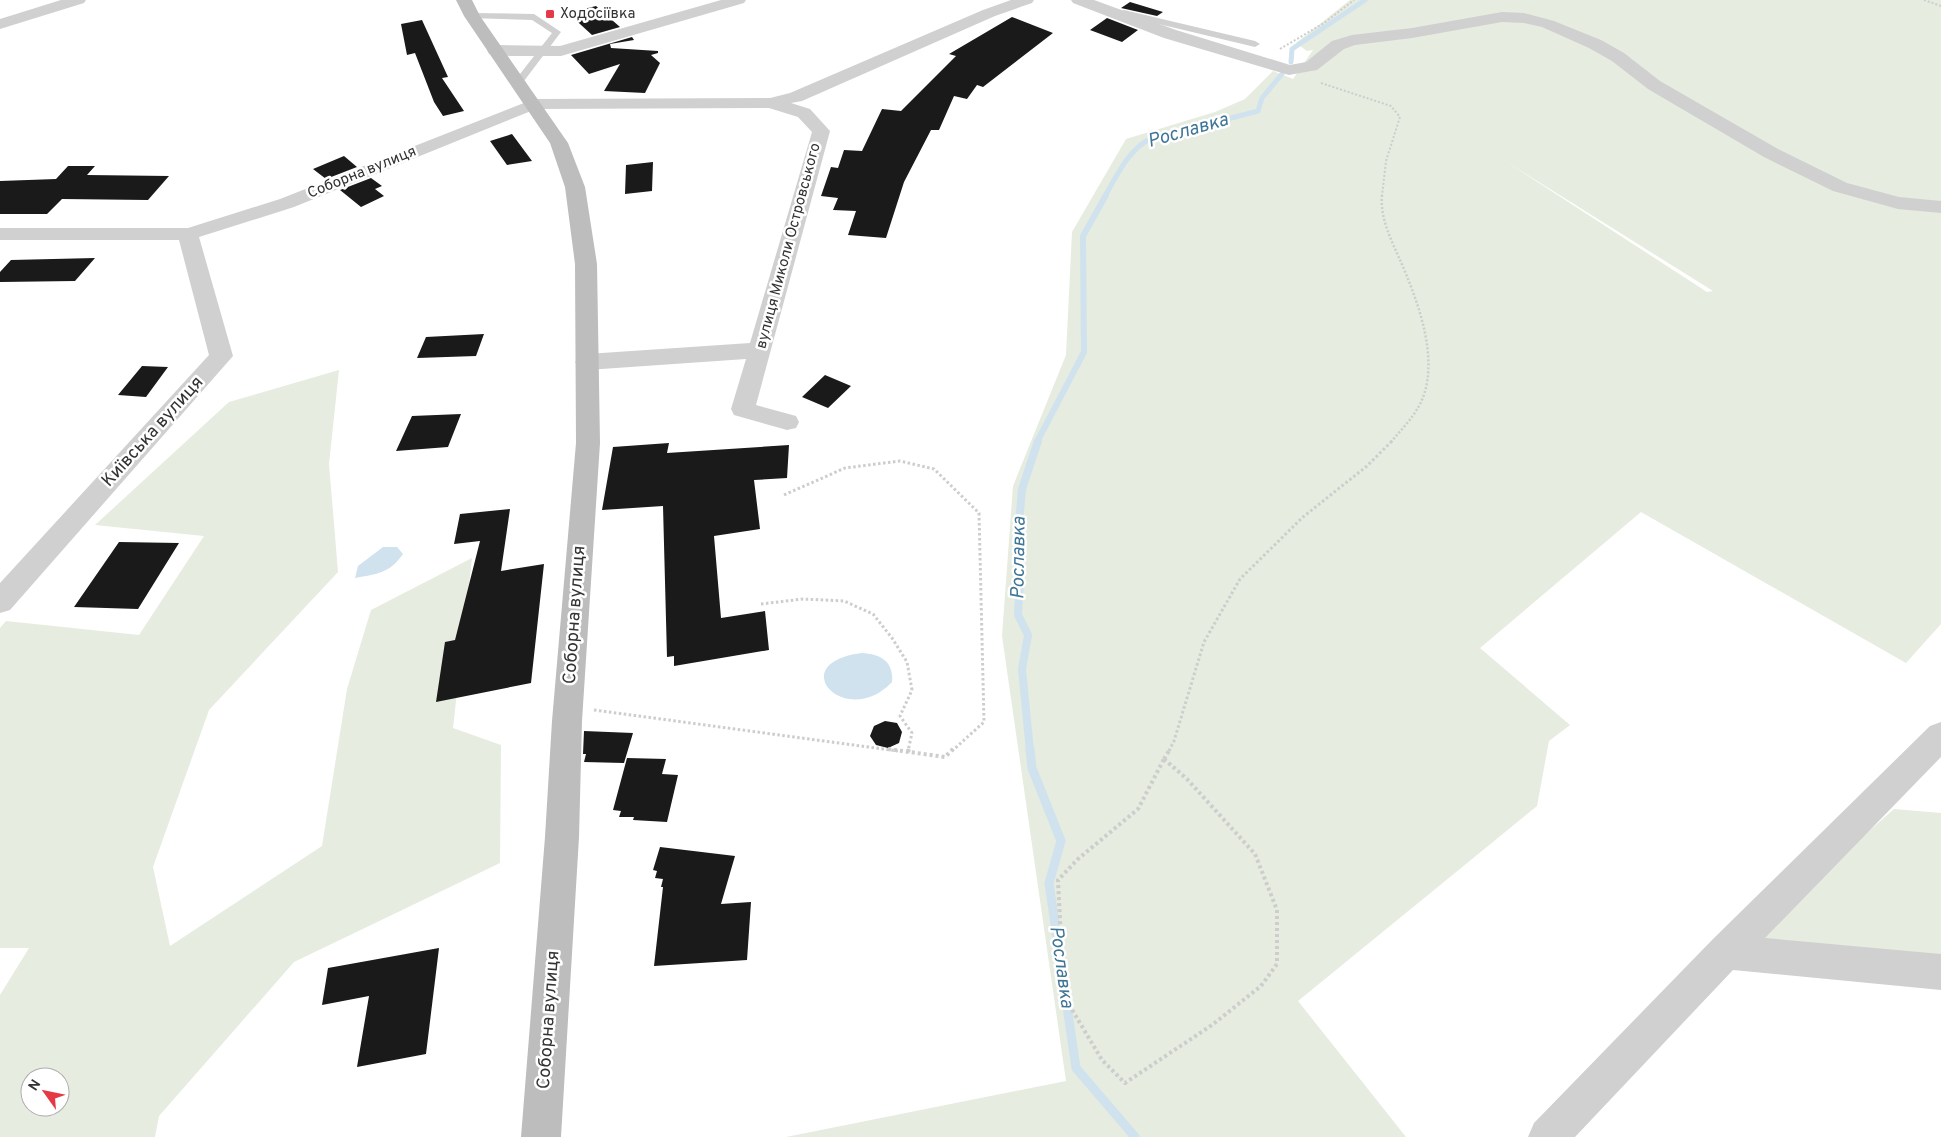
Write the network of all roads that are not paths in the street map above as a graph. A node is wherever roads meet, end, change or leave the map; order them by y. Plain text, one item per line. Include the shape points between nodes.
1 (78, 0) edge
2 (738, 0) edge
3 (1026, 0) edge
4 (1079, 0) edge
5 (1096, 7) junction
6 (468, 8) edge
7 (1, 24) edge
8 (1255, 44) dead end
9 (544, 49) junction
10 (495, 50) junction
11 (526, 94) junction
12 (770, 103) junction
13 (1941, 207) edge
14 (188, 234) junction
15 (3, 238) edge
16 (760, 350) junction
17 (587, 362) junction
18 (787, 422) dead end
19 (0, 602) edge
20 (1941, 736) edge
21 (1726, 952) junction
22 (1941, 972) edge
23 (540, 1137) edge
24 (1548, 1137) edge

1 - 7 street
2 - 9 street via 561,51
3 - 12 street via 796,97
4 - 5 street
5 - 8 lane
5 - 13 street via 1170,34 1289,70 1311,66 1338,44 1352,40 1502,17 1524,18 1548,24 1595,44 1662,89 1771,153 1840,187 1898,203
6 - 9 lane via 534,17 557,32
6 - 10 street, Соборна вулиця
9 - 10 street
9 - 11 lane
10 - 11 street, Соборна вулиця
11 - 12 street
11 - 14 street, Соборна вулиця via 287,203
11 - 17 street, Соборна вулиця via 559,143 575,187 586,264
12 - 16 street, вулиця Миколи Островського via 804,113 821,131
14 - 15 street, Соборна вулиця
14 - 19 street, Київська вулиця via 221,356
16 - 17 street
16 - 18 street, вулиця Миколи Островського via 742,409
17 - 23 street, Соборна вулиця via 588,443
20 - 21 street
21 - 22 street
21 - 24 street

